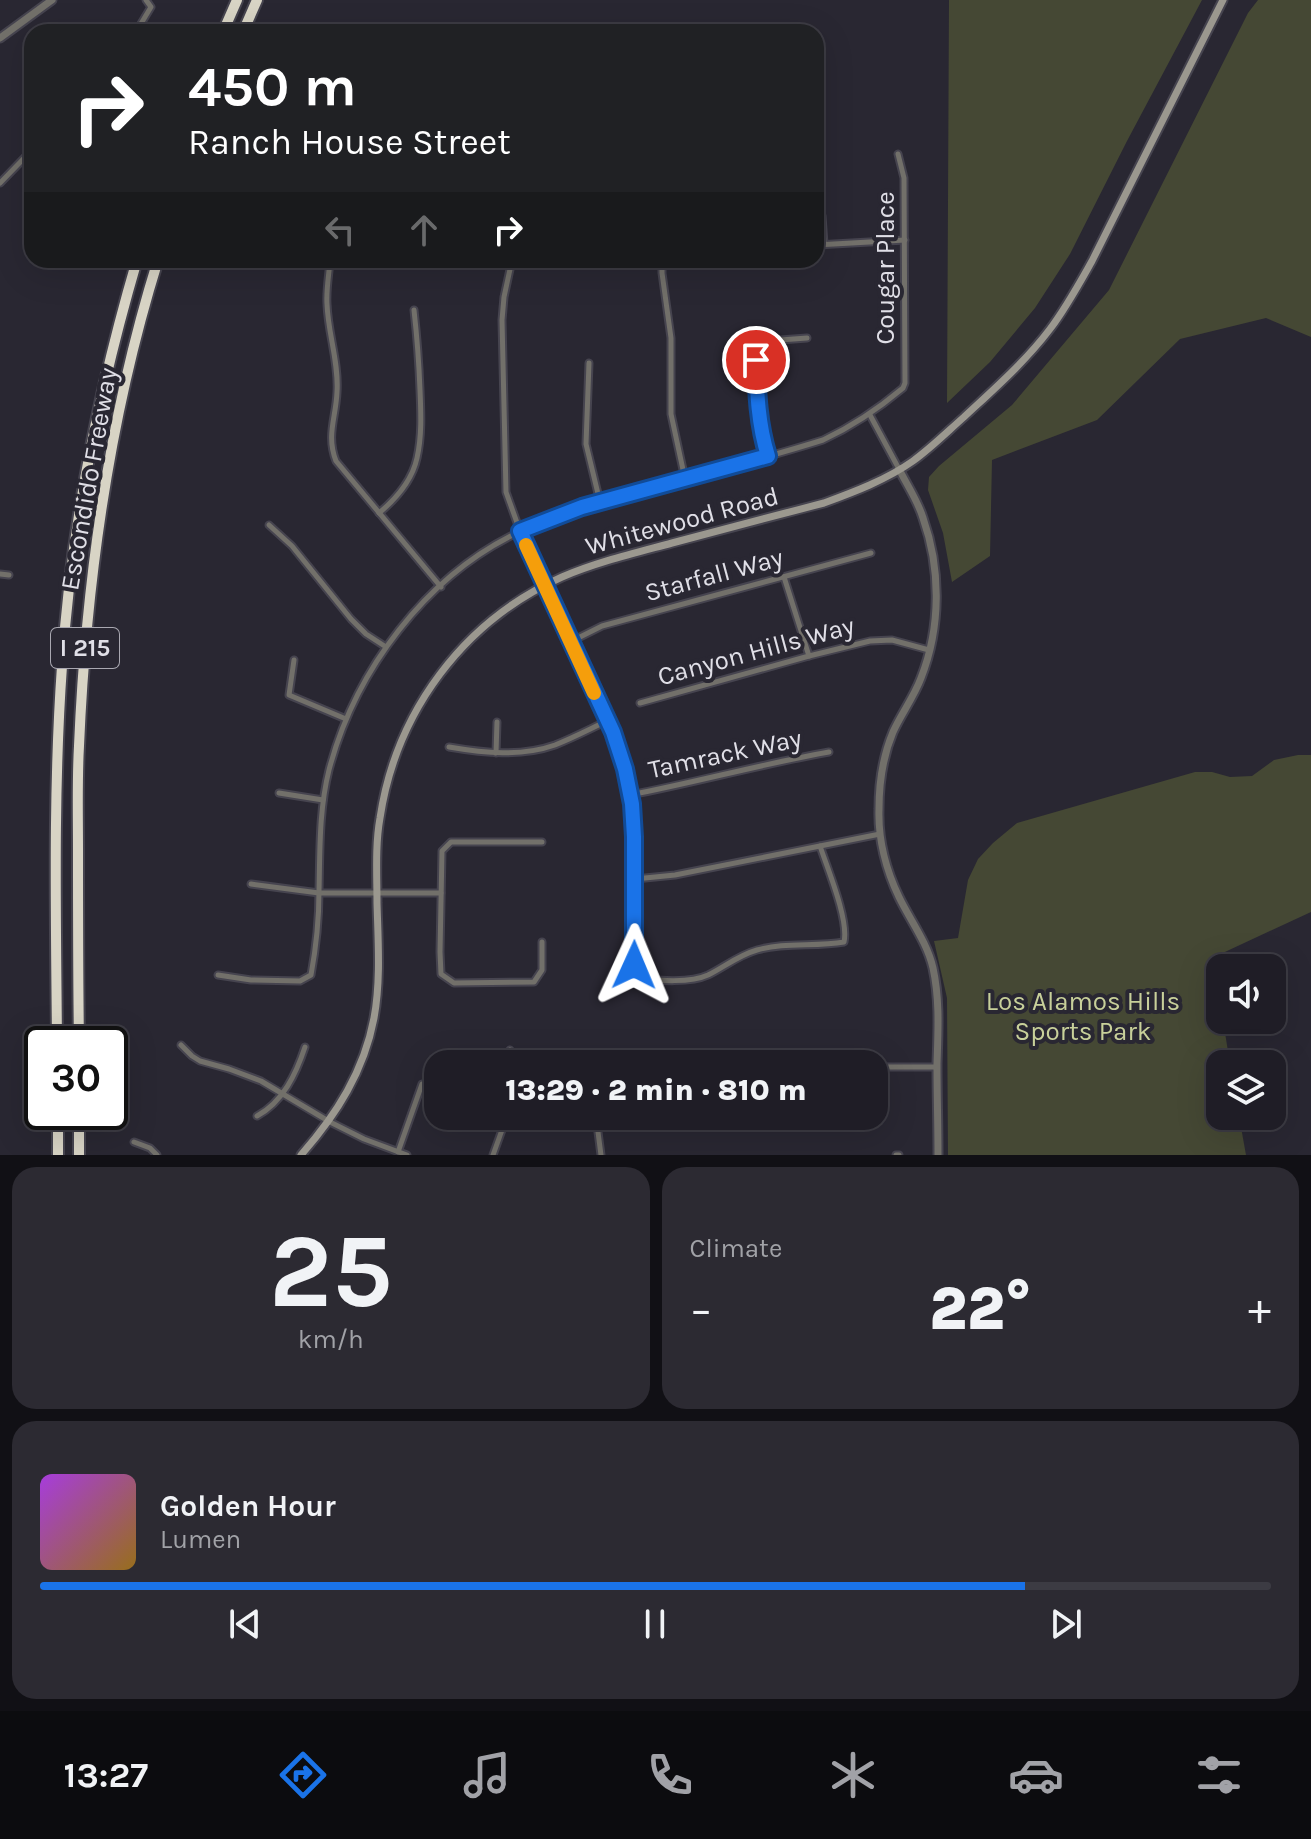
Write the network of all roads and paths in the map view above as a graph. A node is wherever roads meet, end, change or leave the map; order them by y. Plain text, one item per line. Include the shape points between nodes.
1 (52, 0) edge
2 (146, 0) edge
3 (237, 0) edge
4 (257, 0) edge
5 (1223, 0) edge
6 (141, 24) edge
7 (226, 24) edge
8 (246, 24) edge
9 (0, 38) edge
10 (898, 154) dead end
11 (24, 158) edge
12 (0, 183) edge
13 (905, 240) junction
14 (824, 244) edge
15 (135, 268) edge
16 (156, 268) edge
17 (329, 268) edge
18 (510, 268) edge
19 (662, 268) edge
20 (414, 310) dead end
21 (807, 338) dead end
22 (589, 363) dead end
23 (870, 415) junction
24 (768, 456) junction
25 (899, 469) junction
26 (685, 479) junction
27 (600, 502) junction
28 (379, 513) junction
29 (269, 525) dead end
30 (520, 531) junction
31 (871, 553) dead end
32 (0, 574) edge
33 (9, 575) dead end
34 (784, 577) junction
35 (544, 585) junction
36 (441, 587) junction
37 (570, 642) junction
38 (386, 647) junction
39 (929, 650) junction
40 (809, 656) junction
41 (294, 660) dead end
42 (640, 703) dead end
43 (346, 719) junction
44 (607, 721) junction
45 (497, 722) dead end
46 (449, 747) dead end
47 (829, 752) dead end
48 (496, 753) junction
49 (279, 793) dead end
50 (630, 795) junction
51 (323, 800) junction
52 (880, 834) junction
53 (542, 842) dead end
54 (820, 846) junction
55 (635, 879) junction
56 (251, 884) dead end
57 (377, 892) junction
58 (319, 893) junction
59 (441, 893) junction
60 (542, 942) dead end
61 (218, 975) dead end
62 (57, 1026) edge
63 (79, 1026) edge
64 (181, 1045) dead end
65 (305, 1047) dead end
66 (888, 1067) edge
67 (937, 1067) junction
68 (422, 1084) dead end
69 (283, 1094) junction
70 (257, 1116) dead end
71 (330, 1122) junction
72 (58, 1130) edge
73 (79, 1130) edge
74 (502, 1130) edge
75 (598, 1130) edge
76 (134, 1142) dead end
77 (398, 1152) junction
78 (58, 1155) edge
79 (79, 1155) edge
80 (157, 1155) edge
81 (301, 1155) edge
82 (407, 1155) edge
83 (493, 1155) edge
84 (601, 1155) edge
85 (938, 1155) edge

1 - 9 street
2 - 6 street via 151,7
3 - 7 highway
4 - 8 highway
5 - 25 main road, Whitewood Road via 1072,297 999,386
10 - 13 street, Cougar Place via 904,178
11 - 12 street
13 - 14 street
13 - 23 street, Cougar Place via 905,383
15 - 62 highway, Escondido Freeway / I 215 via 94,428 69,589 58,724
16 - 63 highway, Escondido Freeway / I 215 via 119,414 85,643 78,748
17 - 28 street via 327,304 337,394 330,446 336,461
18 - 30 street via 502,320 506,492
19 - 26 street via 671,338 671,414
20 - 28 street via 421,425 417,460 407,484
21 - 24 street via 767,341 758,347 757,406
22 - 27 street via 586,444
23 - 24 street via 823,440
23 - 25 street
24 - 26 street
25 - 35 main road, Whitewood Road via 824,503 612,560
25 - 39 street via 923,516 933,556 936,615
26 - 27 street
27 - 30 street
28 - 36 street
29 - 38 street via 351,619
30 - 35 street
30 - 36 street
31 - 34 street, Starfall Way
32 - 33 street
34 - 37 street, Starfall Way via 602,626
34 - 40 street
35 - 37 street
35 - 57 main road, Whitewood Road via 467,641 410,720 383,797
36 - 38 street
37 - 44 street
38 - 43 street
39 - 40 street, Canyon Hills Way via 892,640 870,641
39 - 52 street via 884,762
40 - 42 street, Canyon Hills Way
41 - 43 street via 289,695
43 - 51 street
44 - 48 street via 554,745
44 - 50 street
45 - 48 street
46 - 48 street
47 - 50 street, Tamrack Way
49 - 51 street
50 - 55 street
51 - 58 street
52 - 54 street
52 - 67 street via 898,895 932,965
53 - 59 street via 451,842 442,851
54 - 55 street
54 - 55 street via 840,909 844,942 757,950 705,977 640,978 634,965
56 - 58 street
57 - 58 street
57 - 59 street
57 - 71 main road, Whitewood Road via 374,1017 359,1067
58 - 61 street via 311,975 300,981
59 - 60 street via 441,974 454,983 534,982 542,970
64 - 69 street via 200,1061 248,1075
65 - 69 street
66 - 67 street
67 - 85 street
68 - 77 street
69 - 70 street
69 - 71 street
71 - 77 street
71 - 81 main road, Whitewood Road
72 - 78 highway
73 - 79 highway
74 - 83 street
75 - 84 street
76 - 80 street
77 - 82 street

